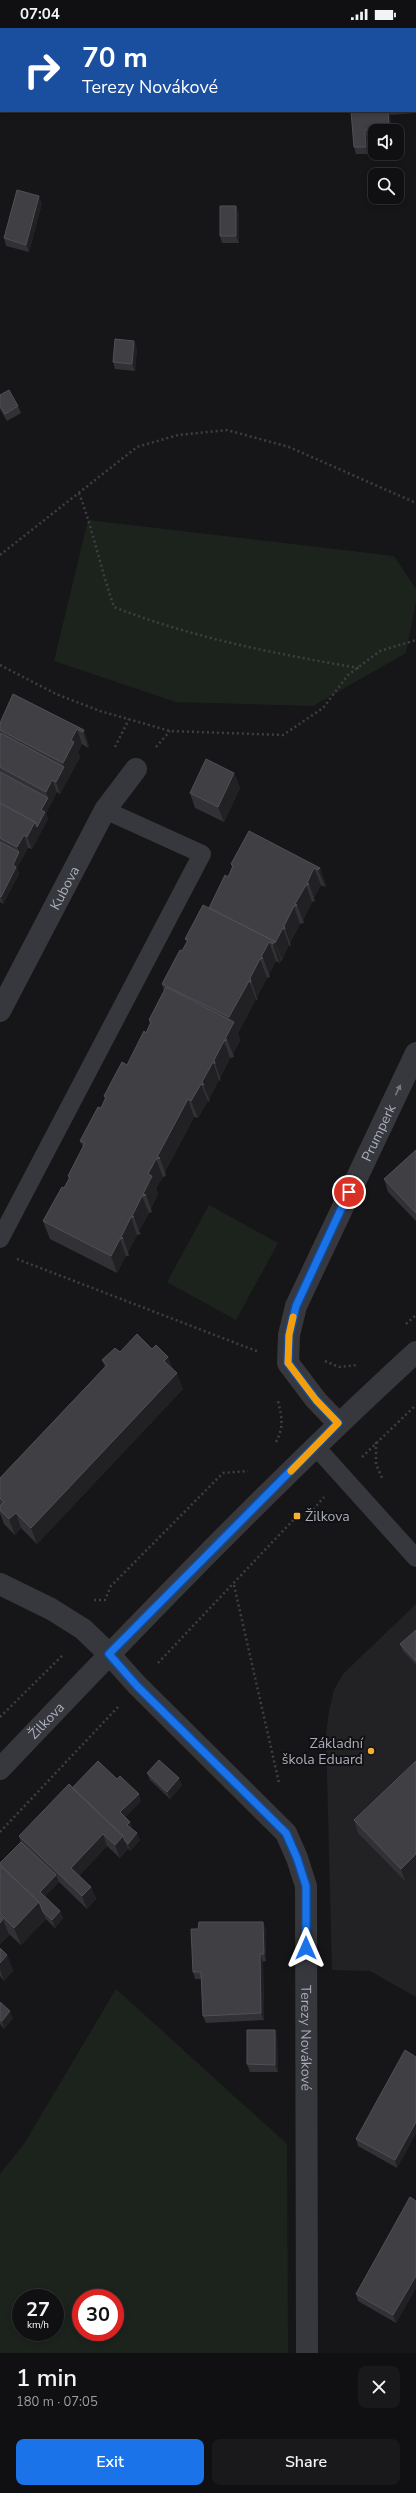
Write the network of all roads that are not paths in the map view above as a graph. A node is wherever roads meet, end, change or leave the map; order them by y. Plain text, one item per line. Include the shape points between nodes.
1 (136, 769) dead end
2 (105, 810) junction
3 (0, 1011) edge
4 (416, 1053) edge
5 (0, 1239) edge
6 (416, 1352) edge
7 (338, 1423) junction
8 (316, 1447) junction
9 (416, 1558) edge
10 (0, 1584) edge
11 (109, 1654) junction
12 (0, 1769) edge
13 (307, 2353) edge

1 - 2 street, Kubova
2 - 3 street, Kubova
2 - 5 lane via 202,854
7 -> 4 street, Prumperk via 316,1400 288,1363 289,1335 296,1306
6 - 7 street
7 - 8 street
8 - 9 lane
8 - 11 street
10 - 11 street, Terezy Novákové via 83,1628
11 - 12 street, Žilkova
11 - 13 street, Terezy Novákové via 137,1686 286,1833 306,1886

